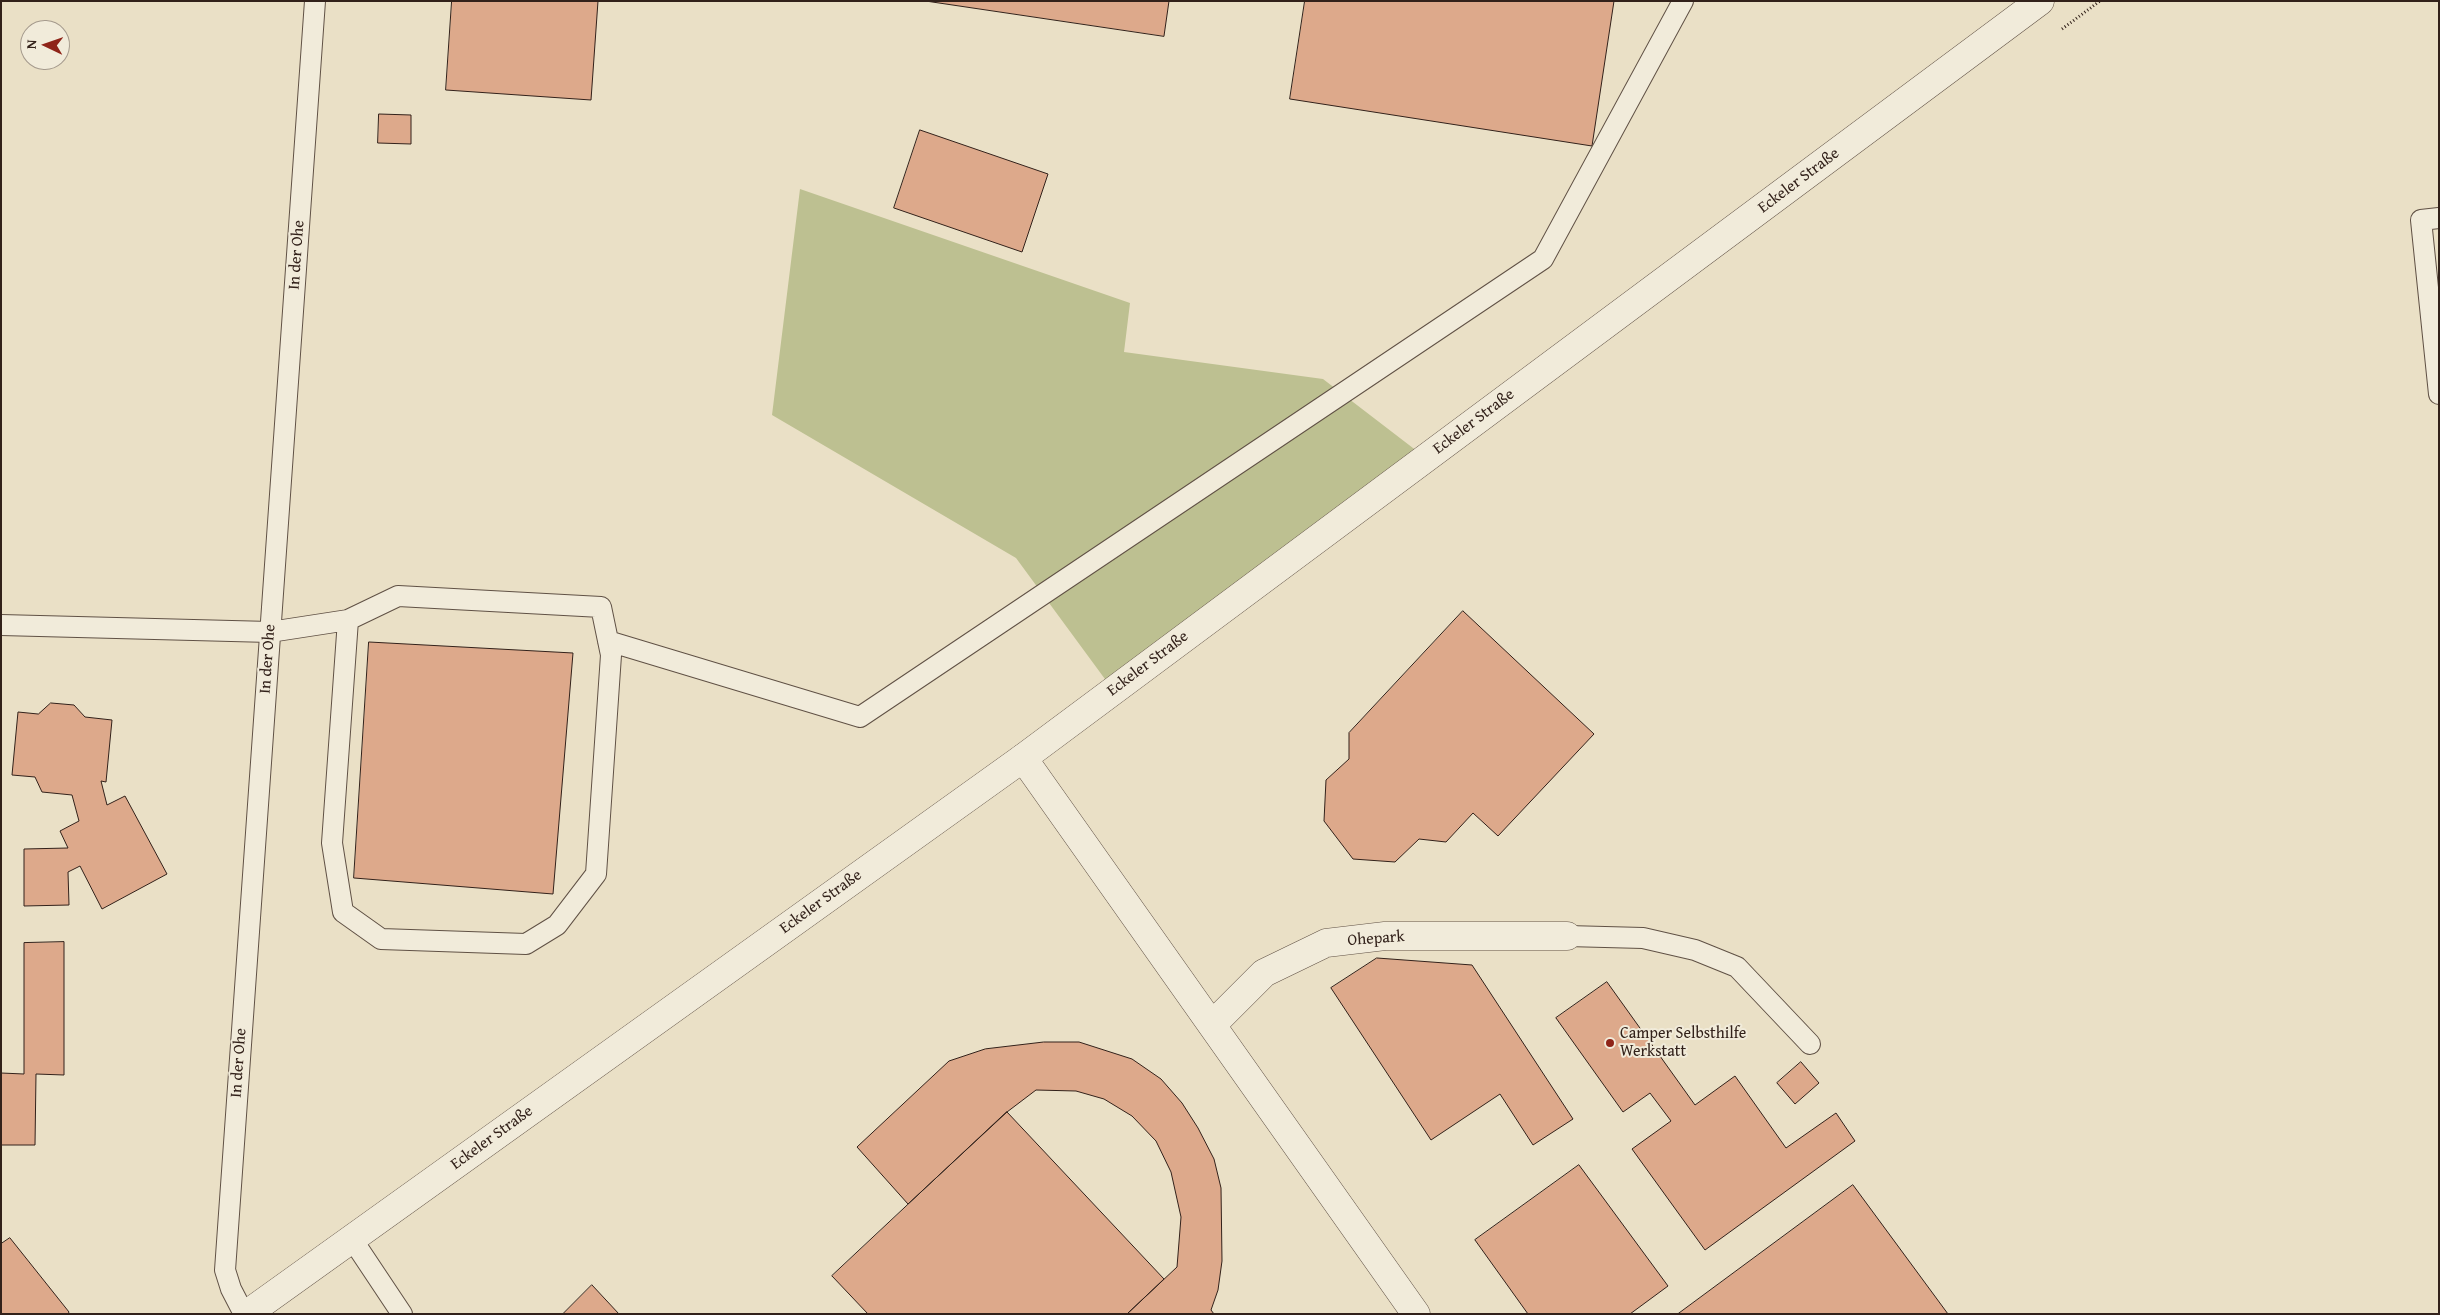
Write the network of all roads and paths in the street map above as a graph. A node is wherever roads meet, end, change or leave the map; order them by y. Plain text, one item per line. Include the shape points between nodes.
1 (315, 1) edge
2 (1683, 1) edge
3 (2040, 1) edge
4 (2439, 218) edge
5 (2439, 394) edge
6 (348, 620) junction
7 (1, 625) edge
8 (270, 632) junction
9 (608, 641) junction
10 (1023, 758) junction
11 (1567, 936) joint
12 (1212, 1025) junction
13 (1810, 1044) dead end
14 (352, 1239) junction
15 (245, 1314) edge
16 (402, 1314) edge
17 (1416, 1314) edge

1 - 8 lane, In der Ohe
2 - 9 lane via 1543,259 860,717
3 - 10 street, Eckeler Straße
4 - 5 lane via 2421,220
6 - 8 lane
6 - 9 lane via 398,596 601,607
6 - 9 lane via 332,843 343,912 382,939 526,944 558,925 596,874 611,655
7 - 8 lane
8 - 15 lane, In der Ohe via 225,1270
10 - 12 street
10 - 14 street, Eckeler Straße
11 - 12 street, Ohepark via 1385,936 1326,943 1264,973
11 - 13 lane via 1643,938 1695,950 1737,967
12 - 17 street
14 - 15 street, Eckeler Straße
14 - 16 lane

